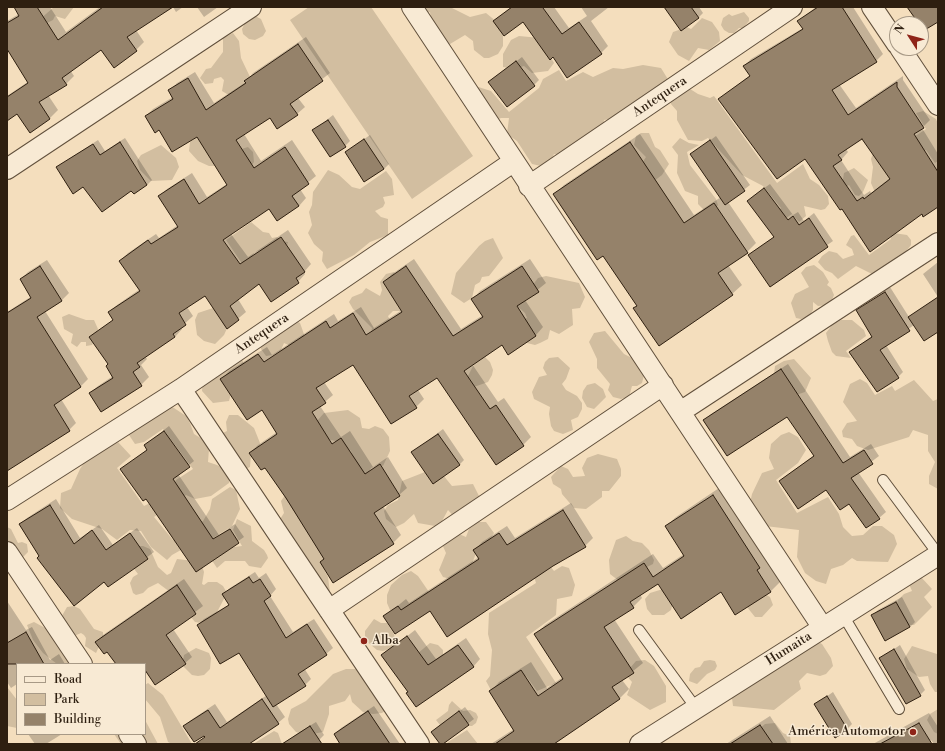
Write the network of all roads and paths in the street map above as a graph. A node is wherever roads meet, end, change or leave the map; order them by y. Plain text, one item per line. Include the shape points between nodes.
1 (252, 7) edge
2 (412, 7) edge
3 (792, 7) edge
4 (872, 7) edge
5 (889, 32) edge
6 (905, 56) edge
7 (938, 105) edge
8 (513, 162) junction
9 (7, 169) edge
10 (529, 186) junction
11 (938, 243) edge
12 (663, 385) junction
13 (180, 389) junction
14 (680, 412) junction
15 (883, 480) dead end
16 (7, 500) edge
17 (7, 552) edge
18 (938, 555) edge
19 (329, 610) junction
20 (843, 615) junction
21 (822, 628) junction
22 (639, 630) dead end
23 (81, 663) edge
24 (696, 708) junction
25 (899, 709) dead end
26 (130, 735) edge
27 (649, 742) edge
28 (136, 744) edge
29 (419, 744) edge

1 - 9 street
2 - 8 street
3 - 10 street, Antequera
4 - 5 street
6 - 7 street
8 - 10 street
8 - 13 street, Antequera
10 - 12 street
11 - 14 street
12 - 14 street
12 - 19 street
13 - 16 street, Antequera
13 - 19 street
14 - 21 street
15 - 18 lane
17 - 23 street
18 - 20 street, Humaita
19 - 29 street
20 - 21 street, Humaita
20 - 25 lane
21 - 24 street, Humaita
22 - 24 lane
24 - 27 street, Humaita
26 - 28 street

